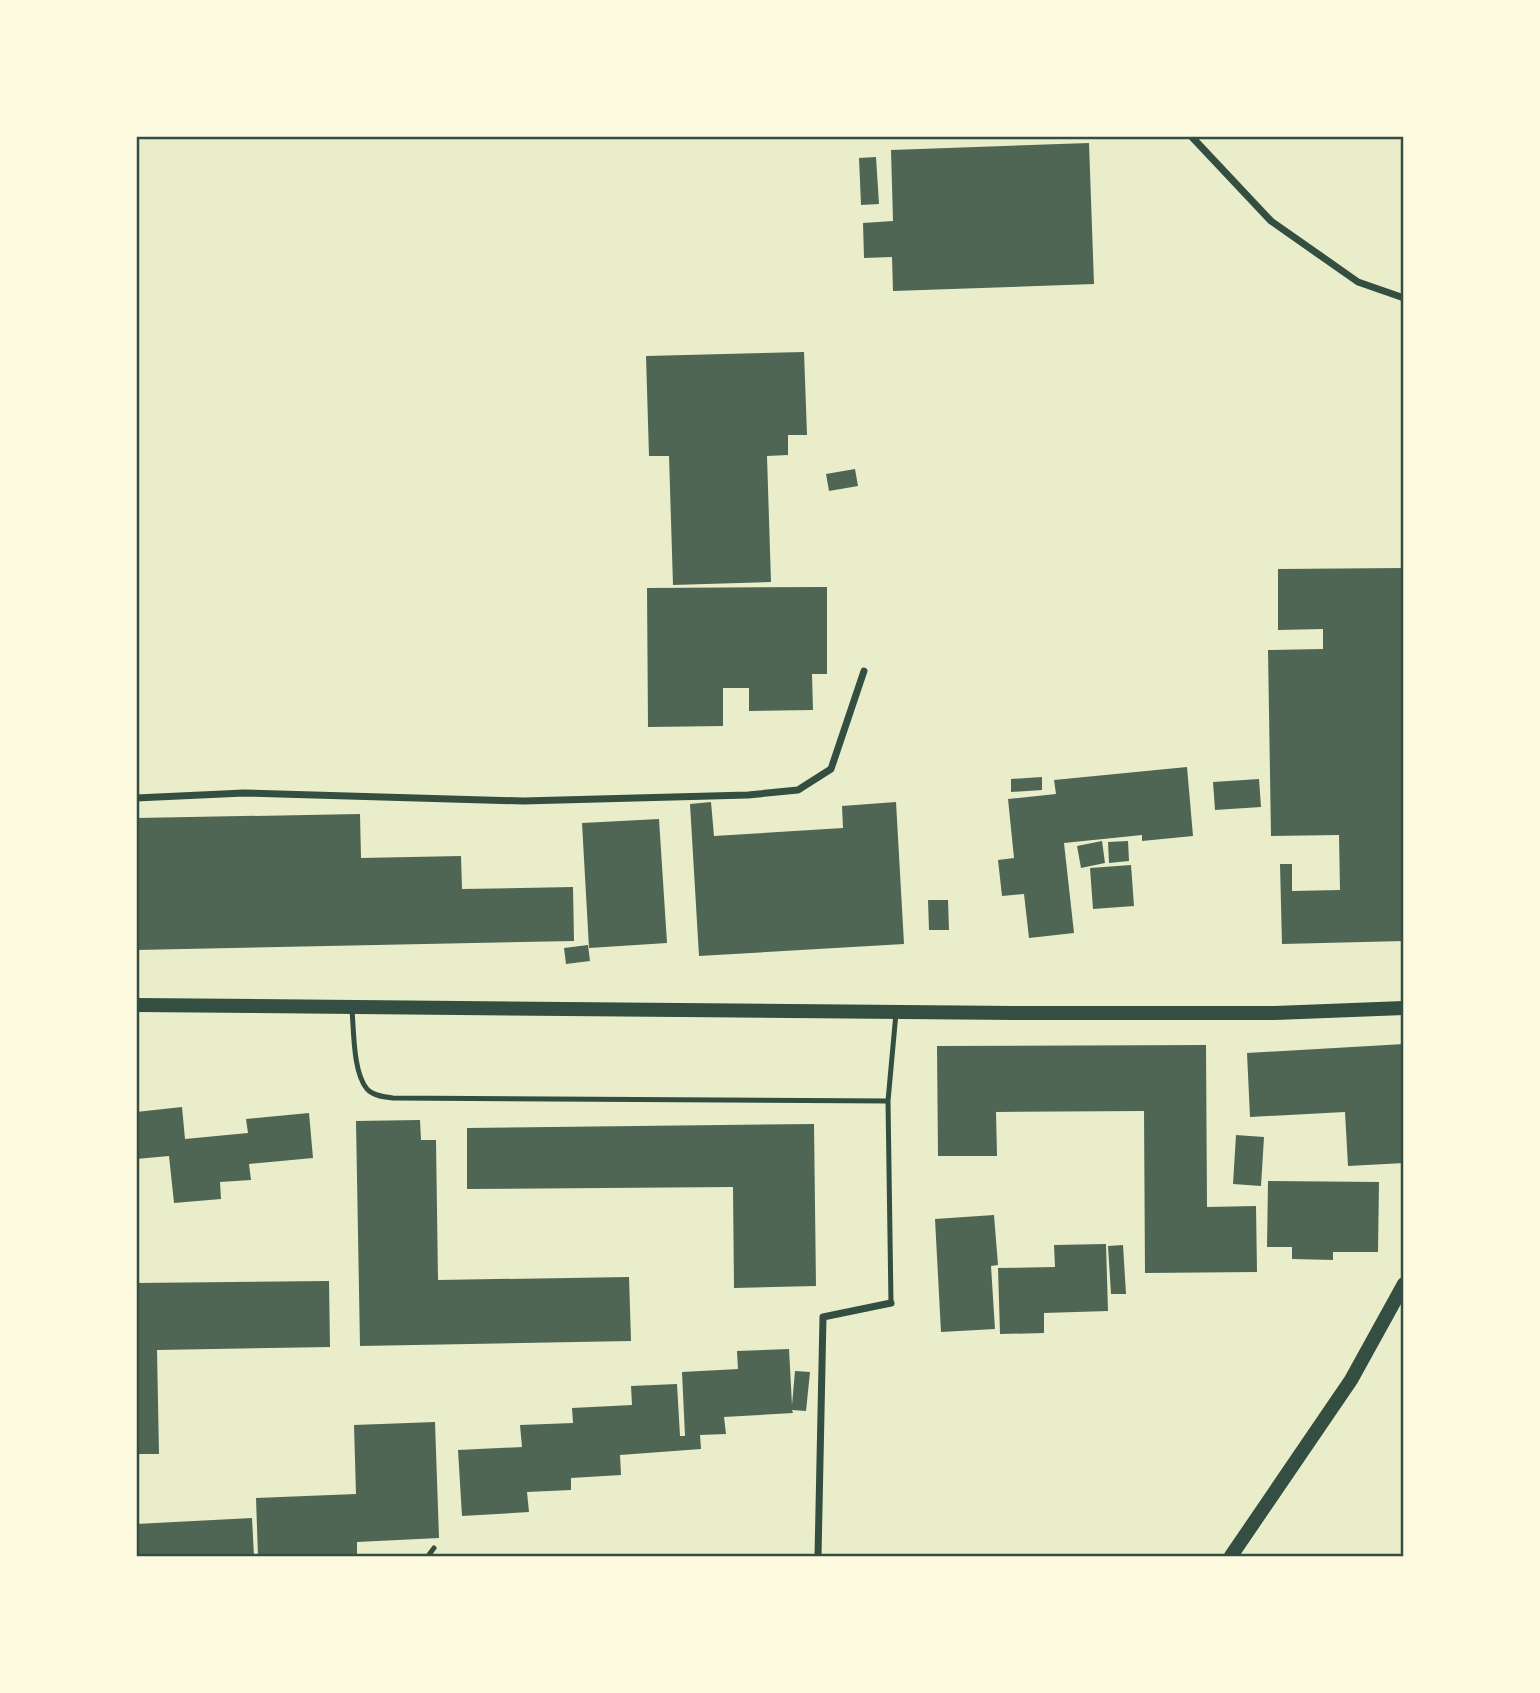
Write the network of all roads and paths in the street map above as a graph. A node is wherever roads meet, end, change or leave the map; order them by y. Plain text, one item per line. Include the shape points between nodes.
1 (1191, 136) edge
2 (1404, 298) edge
3 (864, 671) dead end
4 (136, 798) edge
5 (136, 1005) edge
6 (352, 1007) junction
7 (1404, 1008) edge
8 (896, 1012) junction
9 (888, 1101) junction
10 (1404, 1284) edge
11 (891, 1303) joint
12 (434, 1548) dead end
13 (428, 1556) edge
14 (818, 1556) edge
15 (1231, 1556) edge

1 - 2 street via 1271,221 1358,282
3 - 4 street via 831,769 798,790 523,801 244,793
5 - 6 main road
6 - 8 main road
6 - 9 lane via 358,1073 368,1091 393,1098
7 - 8 main road via 1275,1013
8 - 9 lane
9 - 11 lane
10 - 15 main road via 1351,1380
11 - 14 street via 822,1317
12 - 13 lane

